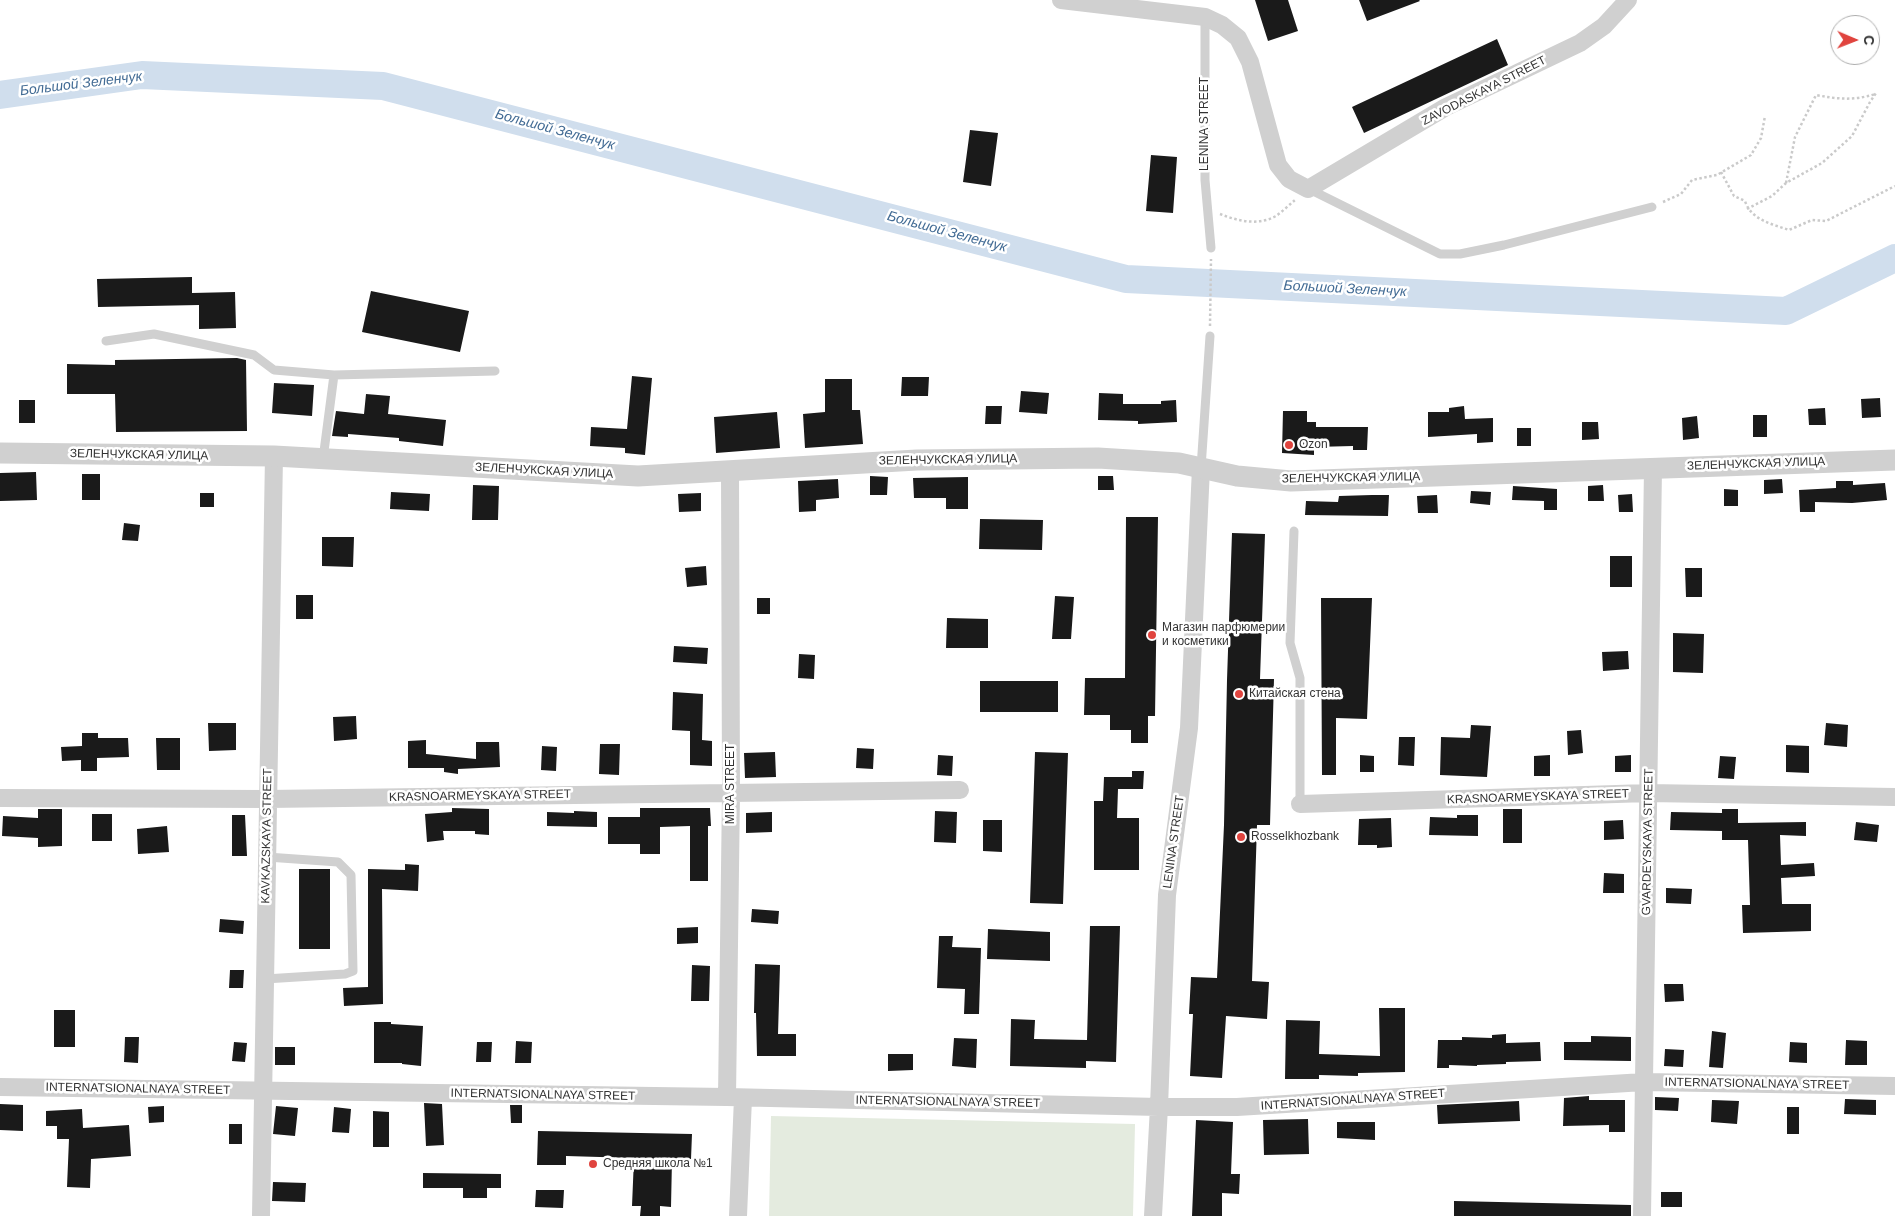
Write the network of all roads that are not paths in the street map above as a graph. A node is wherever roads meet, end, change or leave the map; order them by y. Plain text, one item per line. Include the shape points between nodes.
1 (1061, 0) edge
2 (1628, 0) edge
3 (1204, 9) edge
4 (1308, 189) junction
5 (1652, 207) road end
6 (1211, 248) road end
7 (1210, 336) road end
8 (106, 341) dead end
9 (495, 371) dead end
10 (334, 375) junction
11 (0, 453) edge
12 (274, 456) junction
13 (323, 459) junction
14 (1895, 460) edge
15 (1201, 468) junction
16 (1653, 468) junction
17 (730, 470) junction
18 (1294, 531) dead end
19 (960, 790) dead end
20 (731, 793) junction
21 (1648, 793) junction
22 (1895, 797) edge
23 (0, 798) edge
24 (267, 799) junction
25 (1300, 804) joint
26 (266, 857) junction
27 (265, 979) junction
28 (1644, 1082) junction
29 (1895, 1086) edge
30 (0, 1087) edge
31 (263, 1090) junction
32 (735, 1098) junction
33 (1159, 1107) junction
34 (261, 1216) edge
35 (738, 1216) edge
36 (1153, 1216) edge
37 (1642, 1216) edge

1 - 3 street
2 - 4 street, ZAVODASKAYA STREET via 1604,26 1580,43 1446,107
3 - 4 street via 1238,38 1250,62 1278,165 1289,179
3 - 6 lane, LENINA STREET via 1205,180
4 - 5 lane via 1440,254 1460,254 1504,245
7 - 15 lane
8 - 10 lane via 154,334 254,355 274,370
9 - 10 lane
10 - 13 lane
11 - 12 street, ЗЕЛЕНЧУКСКАЯ УЛИЦА
12 - 13 street, ЗЕЛЕНЧУКСКАЯ УЛИЦА
12 - 24 street, KAVKAZSKAYA STREET
13 - 17 street, ЗЕЛЕНЧУКСКАЯ УЛИЦА via 638,476
14 - 16 street, ЗЕЛЕНЧУКСКАЯ УЛИЦА
15 - 16 street, ЗЕЛЕНЧУКСКАЯ УЛИЦА via 1237,476 1291,481
15 - 17 street, ЗЕЛЕНЧУКСКАЯ УЛИЦА via 1179,463 1098,458 917,460
15 - 33 street, LENINA STREET via 1189,728 1167,895
16 - 21 street, GVARDEYSKAYA STREET
17 - 20 street, MIRA STREET
18 - 25 lane via 1290,643 1300,678
19 - 20 street, KRASNOARMEYSKAYA STREET
20 - 24 street, KRASNOARMEYSKAYA STREET
20 - 32 street, MIRA STREET
21 - 22 street, KRASNOARMEYSKAYA STREET
21 - 25 street, KRASNOARMEYSKAYA STREET
21 - 28 street, GVARDEYSKAYA STREET
23 - 24 street, KRASNOARMEYSKAYA STREET
24 - 26 street, KAVKAZSKAYA STREET
26 - 27 street, KAVKAZSKAYA STREET
26 - 27 lane via 338,862 351,875 353,971
27 - 31 street, KAVKAZSKAYA STREET
28 - 29 street, INTERNATSIONALNAYA STREET
28 - 33 street, INTERNATSIONALNAYA STREET via 1237,1107
28 - 37 street, GVARDEYSKAYA STREET
30 - 31 street, INTERNATSIONALNAYA STREET
31 - 32 street, INTERNATSIONALNAYA STREET
31 - 34 street, KAVKAZSKAYA STREET
32 - 33 street, INTERNATSIONALNAYA STREET
32 - 35 street, MIRA STREET
33 - 36 street, LENINA STREET

